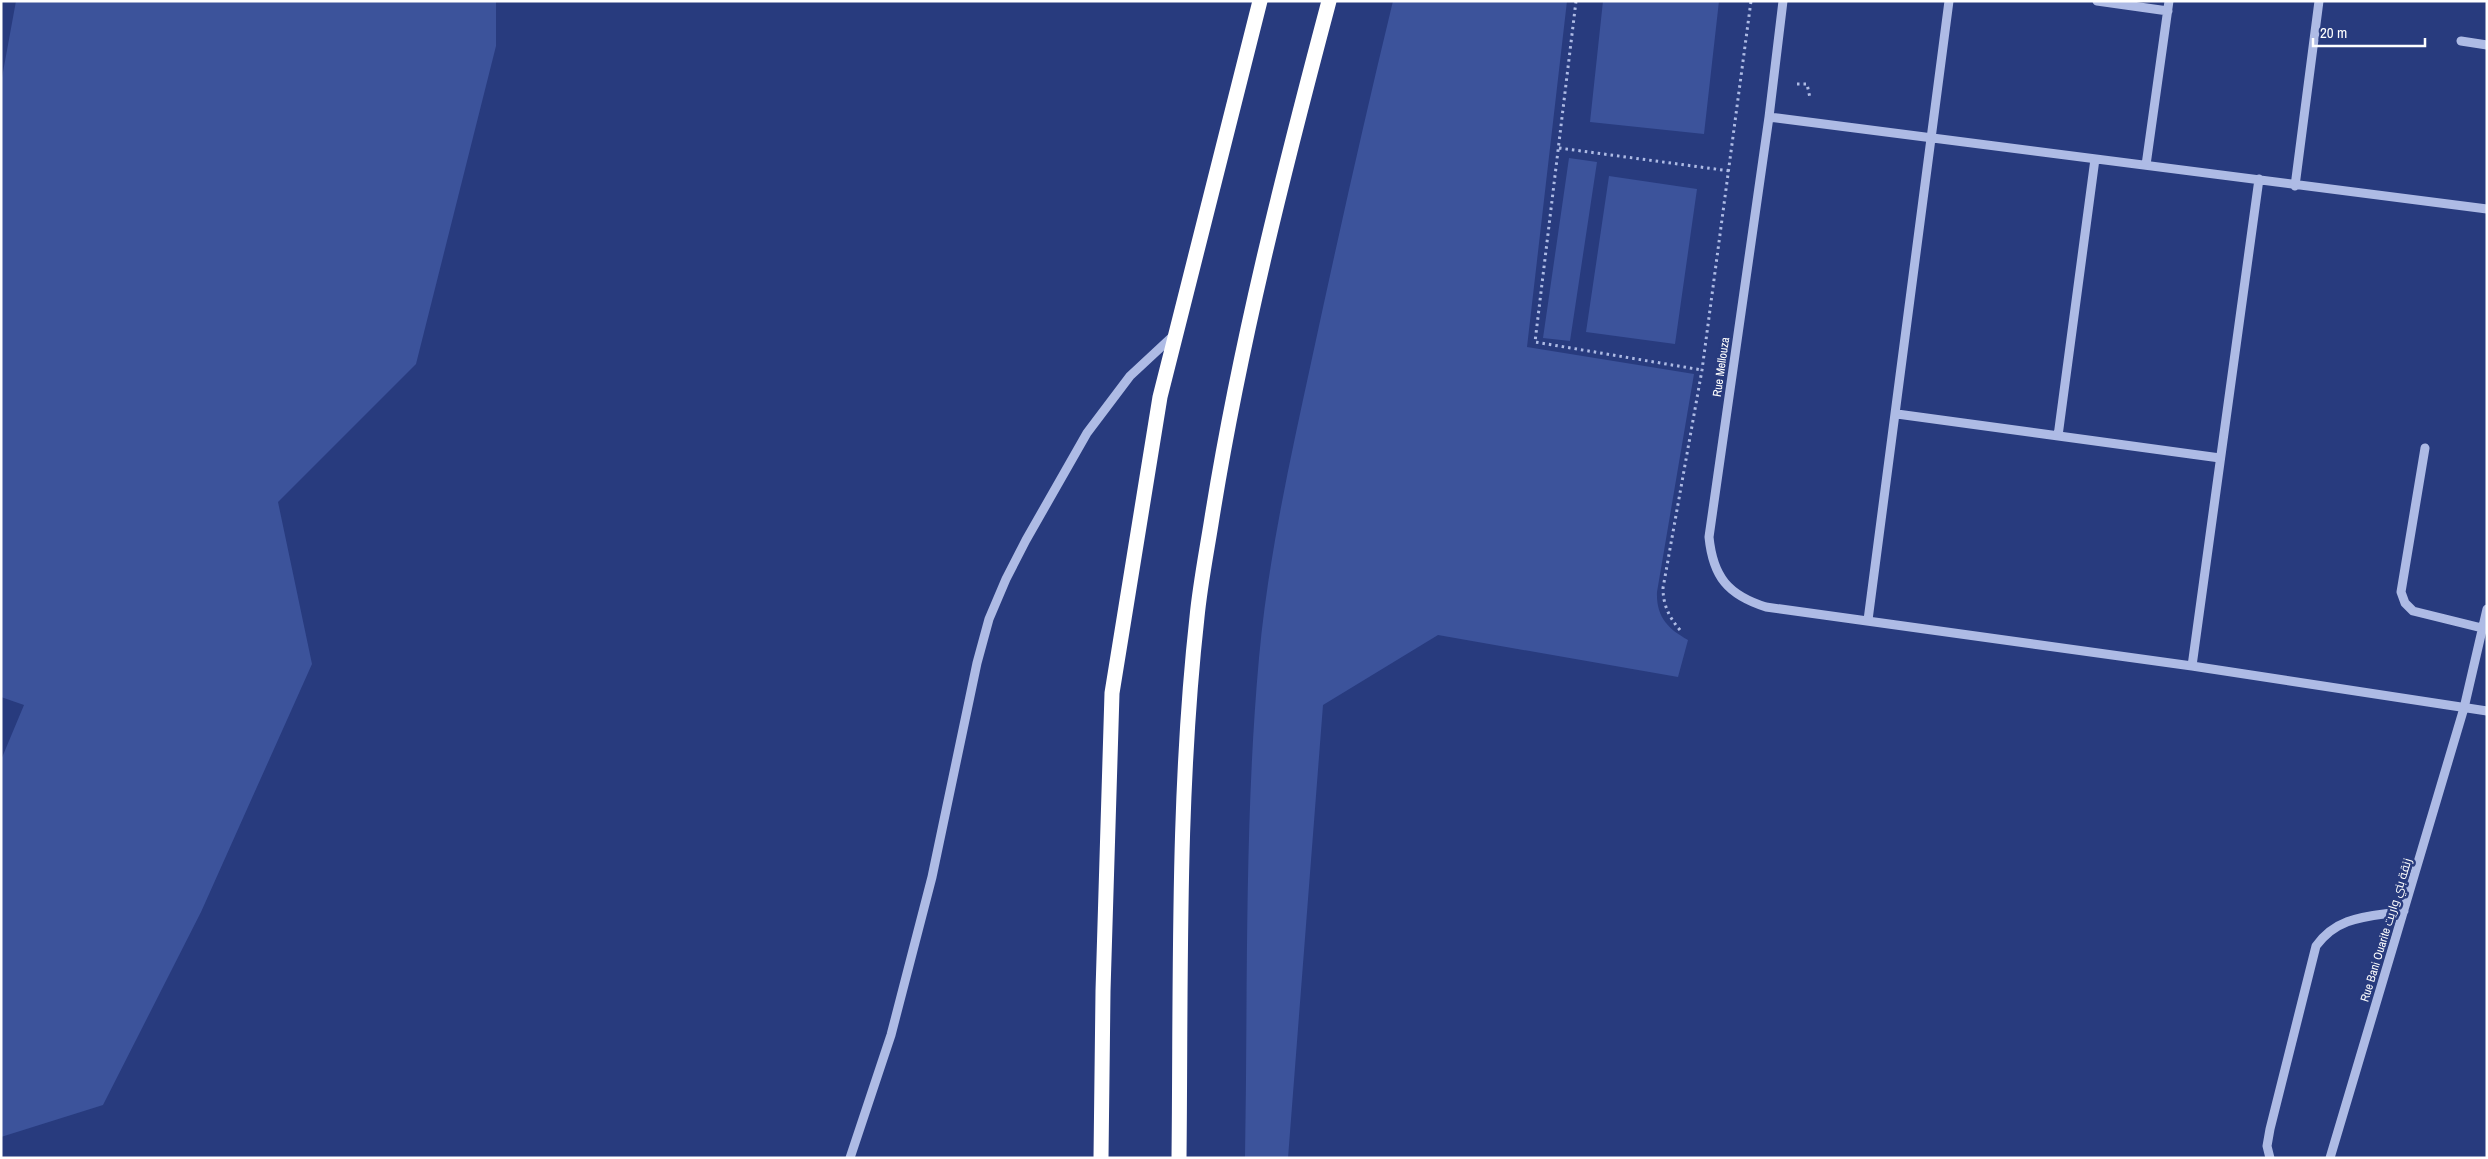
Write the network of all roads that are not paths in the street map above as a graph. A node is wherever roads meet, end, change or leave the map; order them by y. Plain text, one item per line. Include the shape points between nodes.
1 (1260, 1) edge
2 (1329, 1) edge
3 (1783, 1) edge
4 (1949, 1) edge
5 (2097, 1) edge
6 (2319, 1) edge
7 (2168, 6) edge
8 (2461, 41) dead end
9 (2487, 45) edge
10 (1769, 117) junction
11 (1933, 138) junction
12 (2096, 159) junction
13 (2146, 165) junction
14 (2259, 179) junction
15 (2295, 186) junction
16 (2487, 209) edge
17 (1177, 332) junction
18 (1897, 414) junction
19 (2058, 436) junction
20 (2425, 448) dead end
21 (2220, 458) junction
22 (2487, 609) edge
23 (1868, 620) junction
24 (2482, 628) junction
25 (2192, 666) junction
26 (2464, 708) junction
27 (2487, 711) edge
28 (2404, 911) junction
29 (850, 1158) edge
30 (1101, 1158) edge
31 (1179, 1158) edge
32 (2270, 1158) edge
33 (2330, 1158) edge

1 - 17 highway
2 - 31 highway via 1262,260 1222,455 1197,615 1183,769 1178,934
3 - 10 street, Rue Mellouza
4 - 11 street
5 - 7 street
6 - 15 street
7 - 13 street
8 - 9 street
10 - 11 street
10 - 23 street, Rue Mellouza via 1709,537 1711,557 1718,575 1747,601 1766,607
11 - 12 street
11 - 18 street
12 - 13 street
12 - 19 street
13 - 14 street
14 - 15 street
14 - 21 street
15 - 16 street
17 - 29 street via 1130,376 1087,433 1022,547 989,619 932,877 891,1035
17 - 30 highway via 1160,397 1112,693
18 - 19 street
18 - 23 street
19 - 21 street
20 - 24 street via 2401,592 2413,611
21 - 25 street
22 - 24 street, Rue Bani Ouarite زنقة بني واريت
23 - 25 street, Rue Mellouza
24 - 26 street, Rue Bani Ouarite زنقة بني واريت
25 - 26 street, Rue Mellouza
26 - 27 street, Rue Mellouza
26 - 28 street, Rue Bani Ouarite زنقة بني واريت
28 - 32 street via 2338,924 2325,933 2316,946 2270,1130 2267,1146
28 - 33 street, Rue Bani Ouarite زنقة بني واريت

